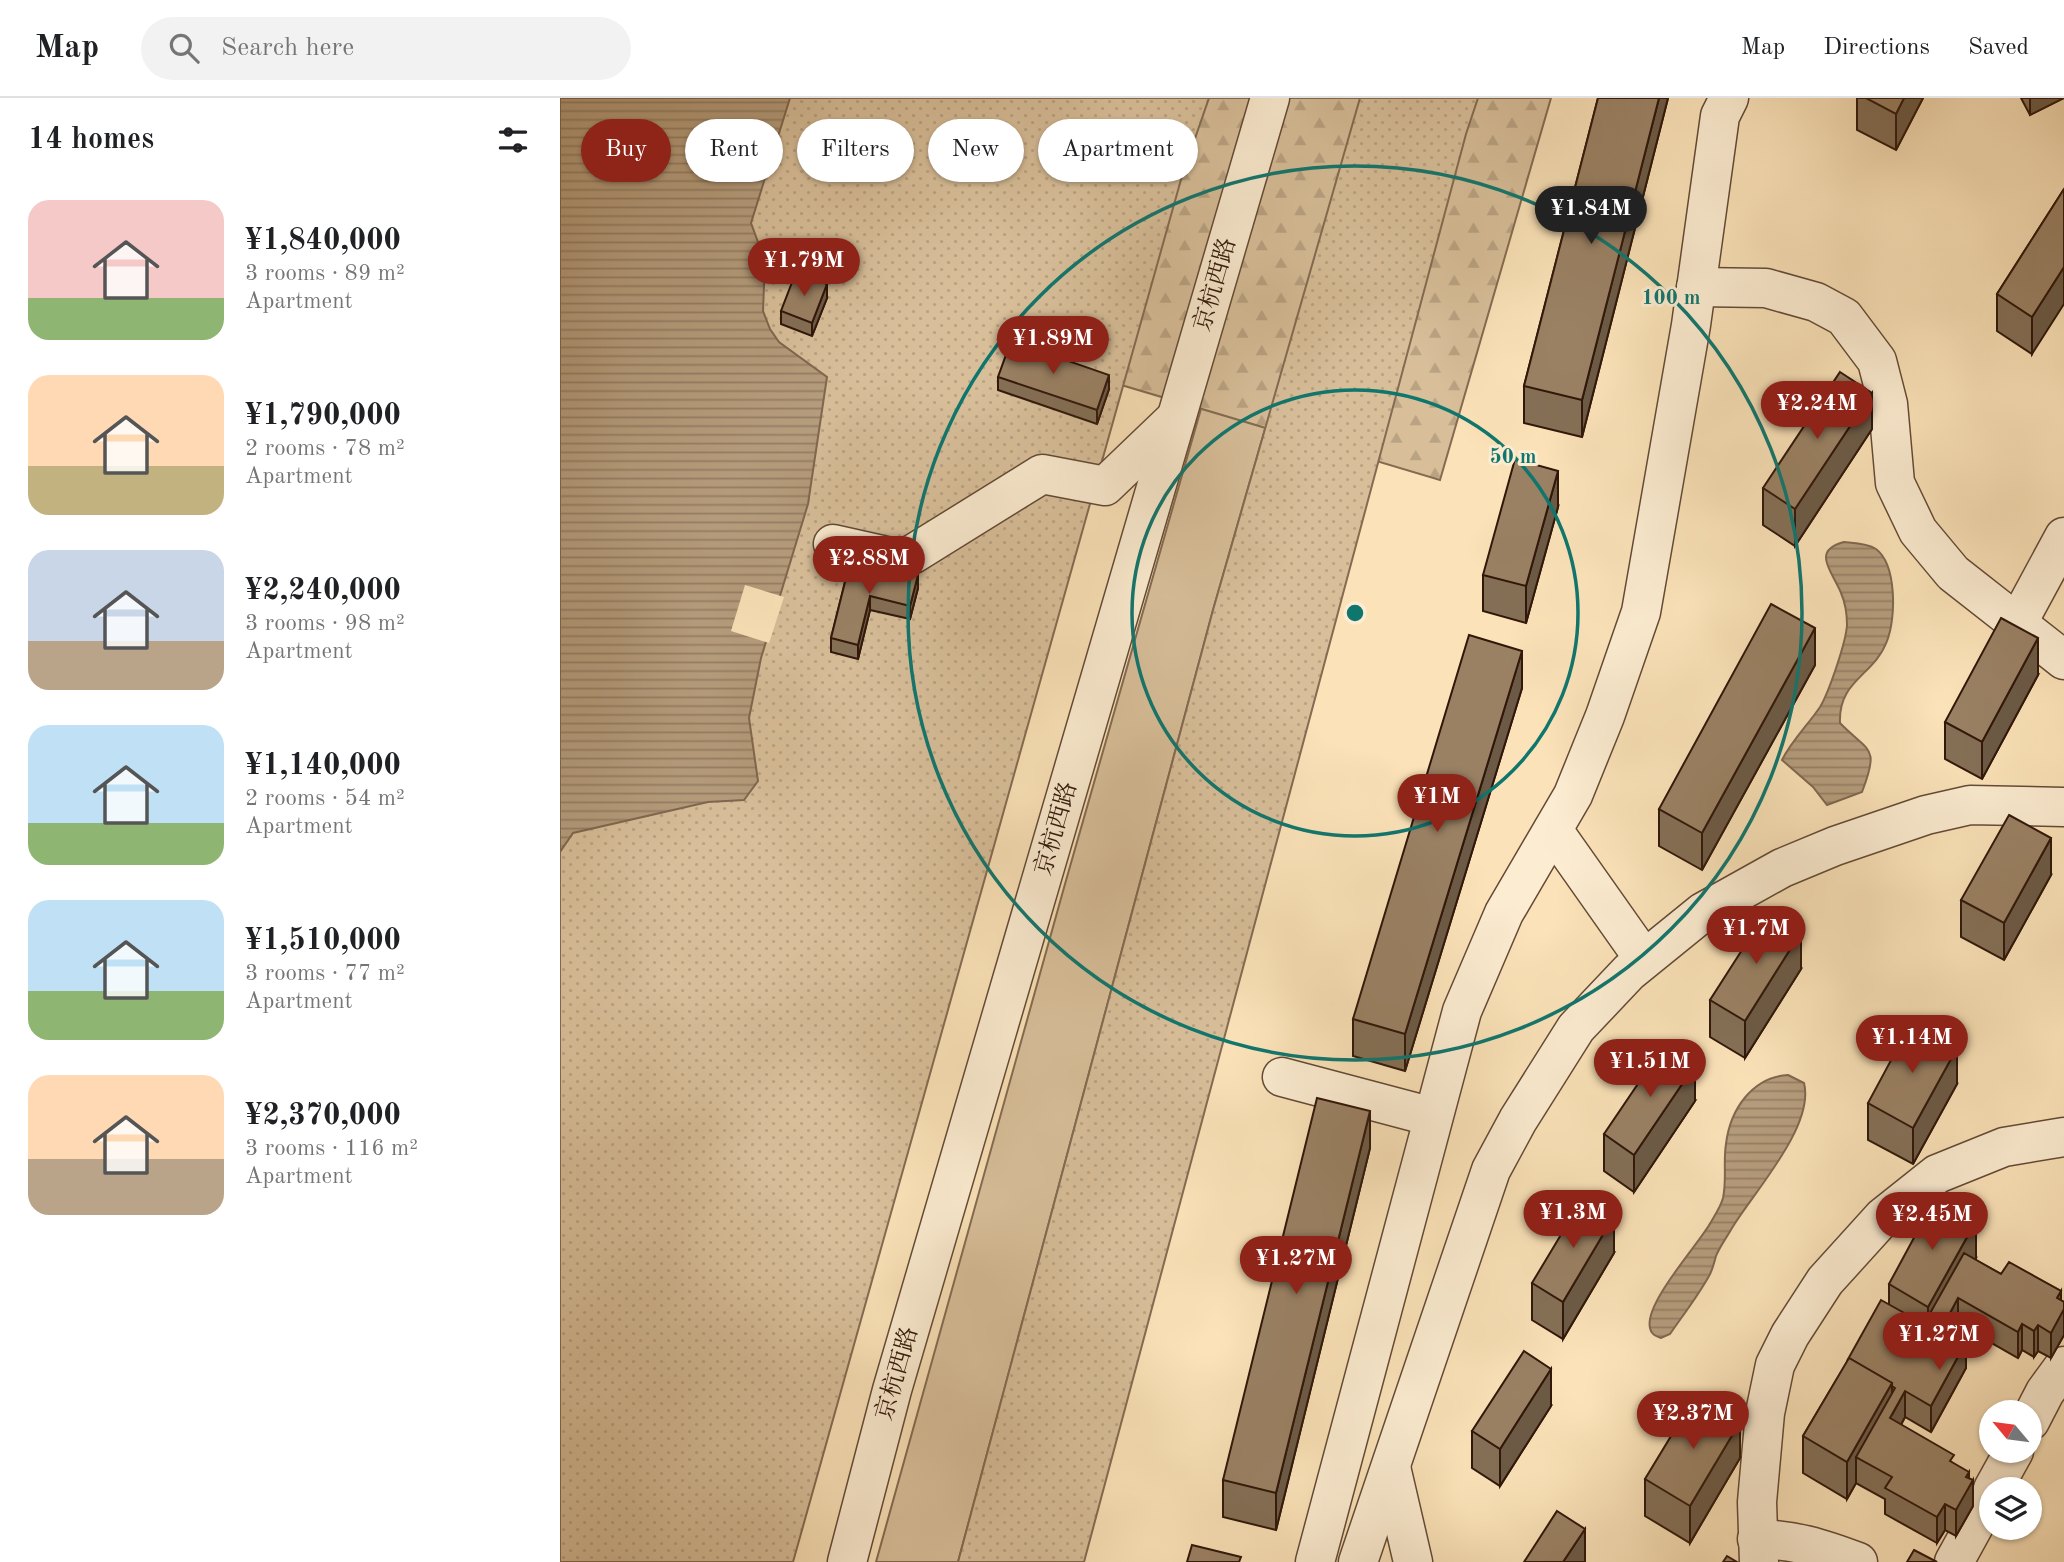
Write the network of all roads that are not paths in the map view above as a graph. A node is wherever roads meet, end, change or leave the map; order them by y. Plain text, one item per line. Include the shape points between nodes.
1 (1270, 98) edge
2 (1729, 98) edge
3 (1696, 287) junction
4 (1178, 417) junction
5 (2064, 537) edge
6 (833, 544) dead end
7 (2017, 624) junction
8 (2064, 660) edge
9 (2064, 807) edge
10 (1553, 830) junction
11 (1644, 959) junction
12 (1282, 1077) dead end
13 (1433, 1117) junction
14 (2064, 1137) edge
15 (2064, 1366) edge
16 (2041, 1400) edge
17 (1391, 1465) junction
18 (1979, 1515) edge
19 (1758, 1551) edge
20 (847, 1562) edge
21 (1315, 1562) edge
22 (1358, 1562) edge
23 (1413, 1562) edge
24 (1858, 1562) edge
25 (1954, 1562) edge

1 - 4 street, 京杭西路
2 - 3 street via 1720,116
3 - 7 street via 1766,288 1816,302 1844,317 1877,361 1888,404 1895,484 1917,531 1953,573
3 - 10 street via 1641,612 1605,716 1573,795
4 - 6 street via 1105,486 1042,474 900,559
4 - 20 street, 京杭西路 via 892,1390
5 - 7 street
7 - 8 street
9 - 11 street via 1970,805 1835,846 1782,867 1703,912
10 - 11 street
10 - 13 street via 1504,913 1462,1011
11 - 17 street via 1576,1028 1491,1170
12 - 13 street
13 - 21 street
14 - 19 street via 2004,1147 1937,1174 1883,1217 1825,1281 1775,1365 1765,1413
15 - 16 street
17 - 22 street
17 - 23 street
18 - 25 street
19 - 24 street via 1787,1540

